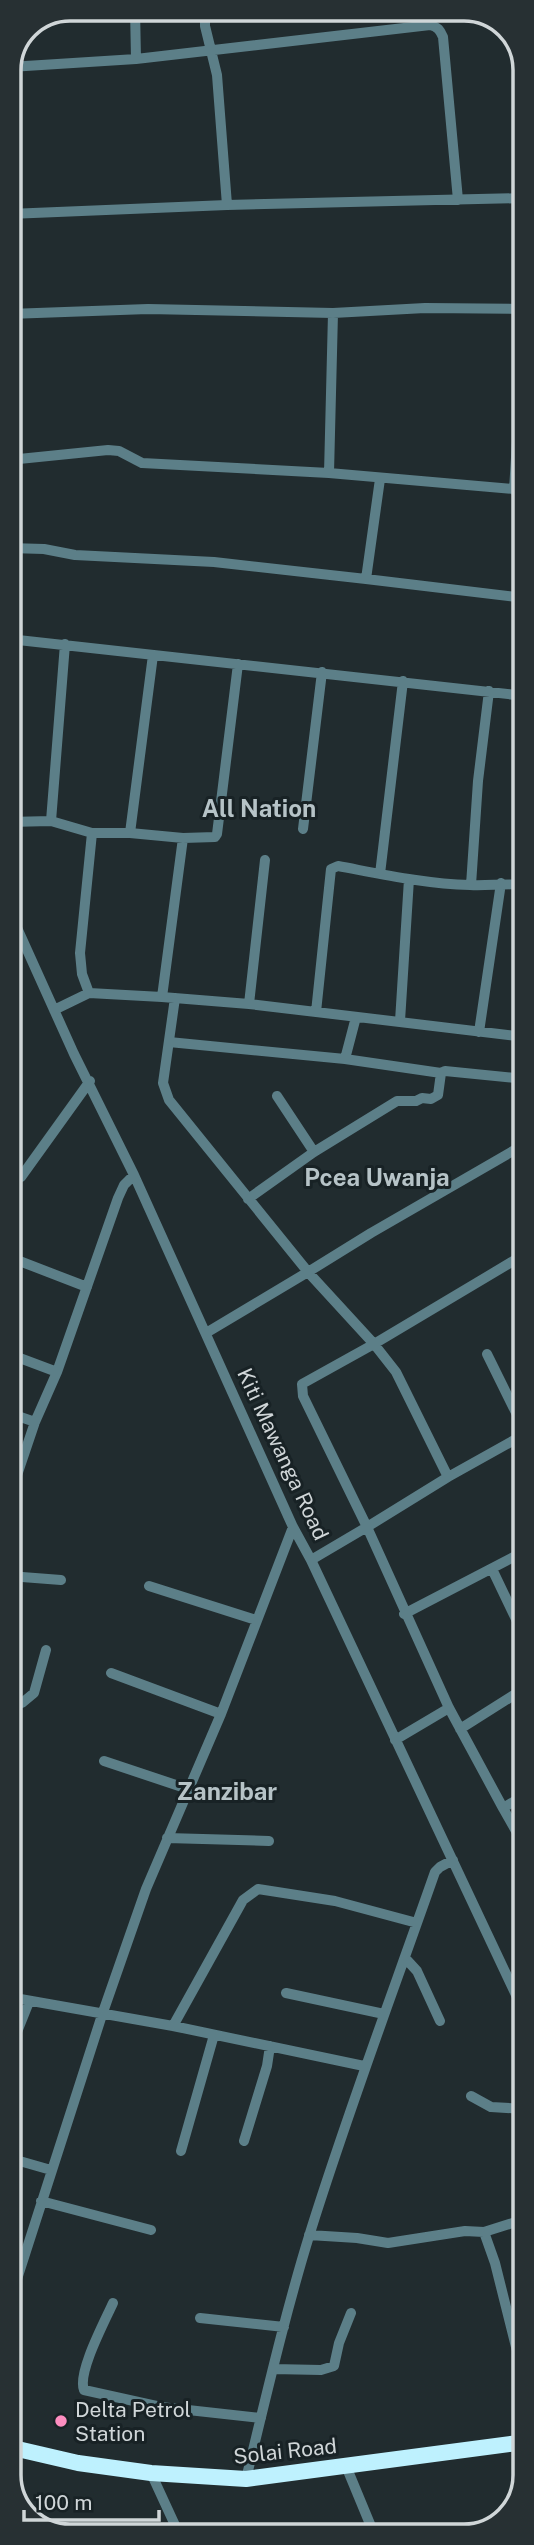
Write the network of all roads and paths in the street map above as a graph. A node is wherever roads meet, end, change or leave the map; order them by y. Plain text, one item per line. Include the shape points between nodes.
1 (135, 21) edge
2 (205, 21) edge
3 (211, 51) junction
4 (135, 59) junction
5 (21, 66) edge
6 (513, 198) edge
7 (458, 200) junction
8 (227, 205) junction
9 (21, 214) edge
10 (513, 309) edge
11 (333, 313) junction
12 (21, 314) edge
13 (21, 459) edge
14 (329, 473) junction
15 (380, 479) junction
16 (513, 490) edge
17 (21, 548) edge
18 (366, 579) junction
19 (513, 597) edge
20 (21, 640) edge
21 (65, 644) junction
22 (153, 656) junction
23 (238, 664) junction
24 (322, 672) junction
25 (403, 681) junction
26 (489, 691) junction
27 (513, 694) edge
28 (51, 821) junction
29 (21, 822) edge
30 (303, 829) dead end
31 (92, 833) junction
32 (130, 833) junction
33 (183, 838) junction
34 (265, 860) dead end
35 (380, 874) junction
36 (409, 879) junction
37 (501, 883) junction
38 (513, 884) edge
39 (471, 885) junction
40 (21, 937) edge
41 (89, 992) junction
42 (162, 997) junction
43 (174, 998) junction
44 (249, 1004) junction
45 (54, 1010) junction
46 (316, 1012) junction
47 (356, 1017) junction
48 (400, 1021) junction
49 (479, 1032) junction
50 (513, 1036) edge
51 (169, 1042) junction
52 (345, 1059) junction
53 (441, 1073) junction
54 (513, 1078) edge
55 (90, 1081) junction
56 (277, 1096) dead end
57 (513, 1151) edge
58 (314, 1152) junction
59 (134, 1175) junction
60 (21, 1176) edge
61 (248, 1199) junction
62 (513, 1261) edge
63 (21, 1262) edge
64 (308, 1272) junction
65 (87, 1287) junction
66 (206, 1333) junction
67 (374, 1344) junction
68 (487, 1354) dead end
69 (21, 1358) edge
70 (57, 1372) junction
71 (513, 1407) edge
72 (21, 1417) edge
73 (35, 1422) junction
74 (513, 1439) edge
75 (21, 1462) edge
76 (448, 1477) junction
77 (293, 1527) junction
78 (367, 1527) junction
79 (513, 1558) edge
80 (311, 1560) junction
81 (492, 1569) junction
82 (21, 1577) edge
83 (61, 1580) dead end
84 (149, 1586) dead end
85 (513, 1613) edge
86 (404, 1614) junction
87 (256, 1620) junction
88 (46, 1650) dead end
89 (111, 1673) dead end
90 (513, 1696) edge
91 (21, 1703) edge
92 (449, 1708) junction
93 (221, 1714) junction
94 (460, 1729) junction
95 (395, 1740) junction
96 (104, 1762) dead end
97 (188, 1789) junction
98 (513, 1802) edge
99 (503, 1808) junction
100 (513, 1826) edge
101 (167, 1838) junction
102 (269, 1841) dead end
103 (453, 1860) junction
104 (417, 1923) junction
105 (406, 1959) junction
106 (513, 1988) edge
107 (286, 1993) dead end
108 (21, 2000) edge
109 (29, 2002) junction
110 (383, 2014) junction
111 (102, 2015) junction
112 (440, 2021) dead end
113 (21, 2022) edge
114 (173, 2026) junction
115 (214, 2035) junction
116 (270, 2046) junction
117 (364, 2066) junction
118 (471, 2096) dead end
119 (513, 2108) edge
120 (244, 2140) dead end
121 (181, 2151) dead end
122 (21, 2161) edge
123 (51, 2170) junction
124 (41, 2201) junction
125 (513, 2222) edge
126 (151, 2230) dead end
127 (484, 2232) junction
128 (309, 2235) junction
129 (21, 2265) edge
130 (113, 2303) dead end
131 (351, 2313) dead end
132 (200, 2318) dead end
133 (284, 2327) junction
134 (513, 2334) edge
135 (273, 2369) junction
136 (261, 2418) junction
137 (513, 2444) edge
138 (21, 2450) edge
139 (346, 2466) junction
140 (151, 2473) junction
141 (246, 2480) junction
142 (174, 2524) edge
143 (370, 2524) edge

1 - 4 street
2 - 3 street
3 - 4 street
3 - 7 street via 366,30 435,26 443,37
3 - 8 street
4 - 5 street
6 - 7 street
7 - 8 street
8 - 9 street
10 - 11 street
11 - 12 street via 148,309
11 - 14 street
13 - 14 street via 108,450 142,463
14 - 15 street
15 - 16 street
15 - 18 street
17 - 18 street
18 - 19 street
20 - 21 street
21 - 22 street
21 - 28 street
22 - 23 street
22 - 32 street
23 - 24 street
23 - 33 street via 217,834 210,839
24 - 25 street
24 - 30 street
25 - 26 street
25 - 35 street
26 - 27 street
26 - 39 street
28 - 29 street
28 - 31 street
31 - 32 street
31 - 41 street via 80,953
32 - 33 street
33 - 42 street
34 - 44 street
35 - 36 street
35 - 46 street via 338,866 331,869
36 - 39 street
36 - 48 street
37 - 38 street
37 - 39 street
37 - 49 street
40 - 45 street, Kiti Mawanga Road
41 - 42 street
41 - 45 street
42 - 43 street
43 - 44 street
43 - 51 street
44 - 46 street
45 - 55 street, Kiti Mawanga Road
46 - 47 street
47 - 48 street
47 - 52 street
48 - 49 street
49 - 50 street
51 - 52 street
51 - 61 street via 163,1083 169,1100
52 - 53 street
53 - 54 street
53 - 58 street via 438,1095 432,1099 397,1101
55 - 59 street, Kiti Mawanga Road
55 - 60 street
56 - 58 street
57 - 64 street
58 - 61 street
59 - 65 street via 118,1198
59 - 66 street, Kiti Mawanga Road
61 - 64 street
62 - 67 street
63 - 65 street
64 - 66 street
64 - 67 street
65 - 70 street
66 - 77 street, Kiti Mawanga Road
67 - 76 street via 396,1372
67 - 78 street via 302,1384 301,1389
68 - 71 street
69 - 70 street
70 - 73 street
72 - 73 street
73 - 75 street
74 - 76 street
76 - 78 street
77 - 80 street, Kiti Mawanga Road
77 - 87 street
78 - 80 street
78 - 86 street
79 - 81 street
80 - 95 street, Kiti Mawanga Road
81 - 85 street
81 - 86 street
82 - 83 street
84 - 87 street
86 - 92 street
87 - 93 street
88 - 91 street via 34,1693
89 - 93 street
90 - 94 street
92 - 94 street
92 - 95 street
93 - 97 street
94 - 99 street
95 - 103 street, Kiti Mawanga Road
96 - 97 street
97 - 101 street
98 - 99 street
99 - 100 street
101 - 102 street
101 - 111 street
103 - 104 street via 435,1872
103 - 106 street, Kiti Mawanga Road
104 - 105 street
104 - 114 street via 335,1901 258,1889 243,1900
105 - 110 street
105 - 112 street via 417,1971
107 - 110 street
108 - 109 street
109 - 111 street
109 - 113 street
110 - 117 street
111 - 114 street
111 - 123 street
114 - 115 street
115 - 116 street
115 - 121 street
116 - 117 street
116 - 120 street
117 - 128 street
118 - 119 street via 491,2107
122 - 123 street
123 - 124 street
124 - 126 street
124 - 129 street
125 - 127 street
127 - 128 street via 388,2243
127 - 134 street
128 - 133 street
130 - 136 street via 85,2369 84,2390 160,2407
131 - 135 street via 334,2365 321,2370
132 - 133 street
133 - 135 street
135 - 136 street
136 - 141 street
137 - 139 highway, Solai Road
138 - 140 highway, Solai Road
139 - 141 highway, Solai Road
139 - 143 street
140 - 141 highway, Solai Road
140 - 142 street

